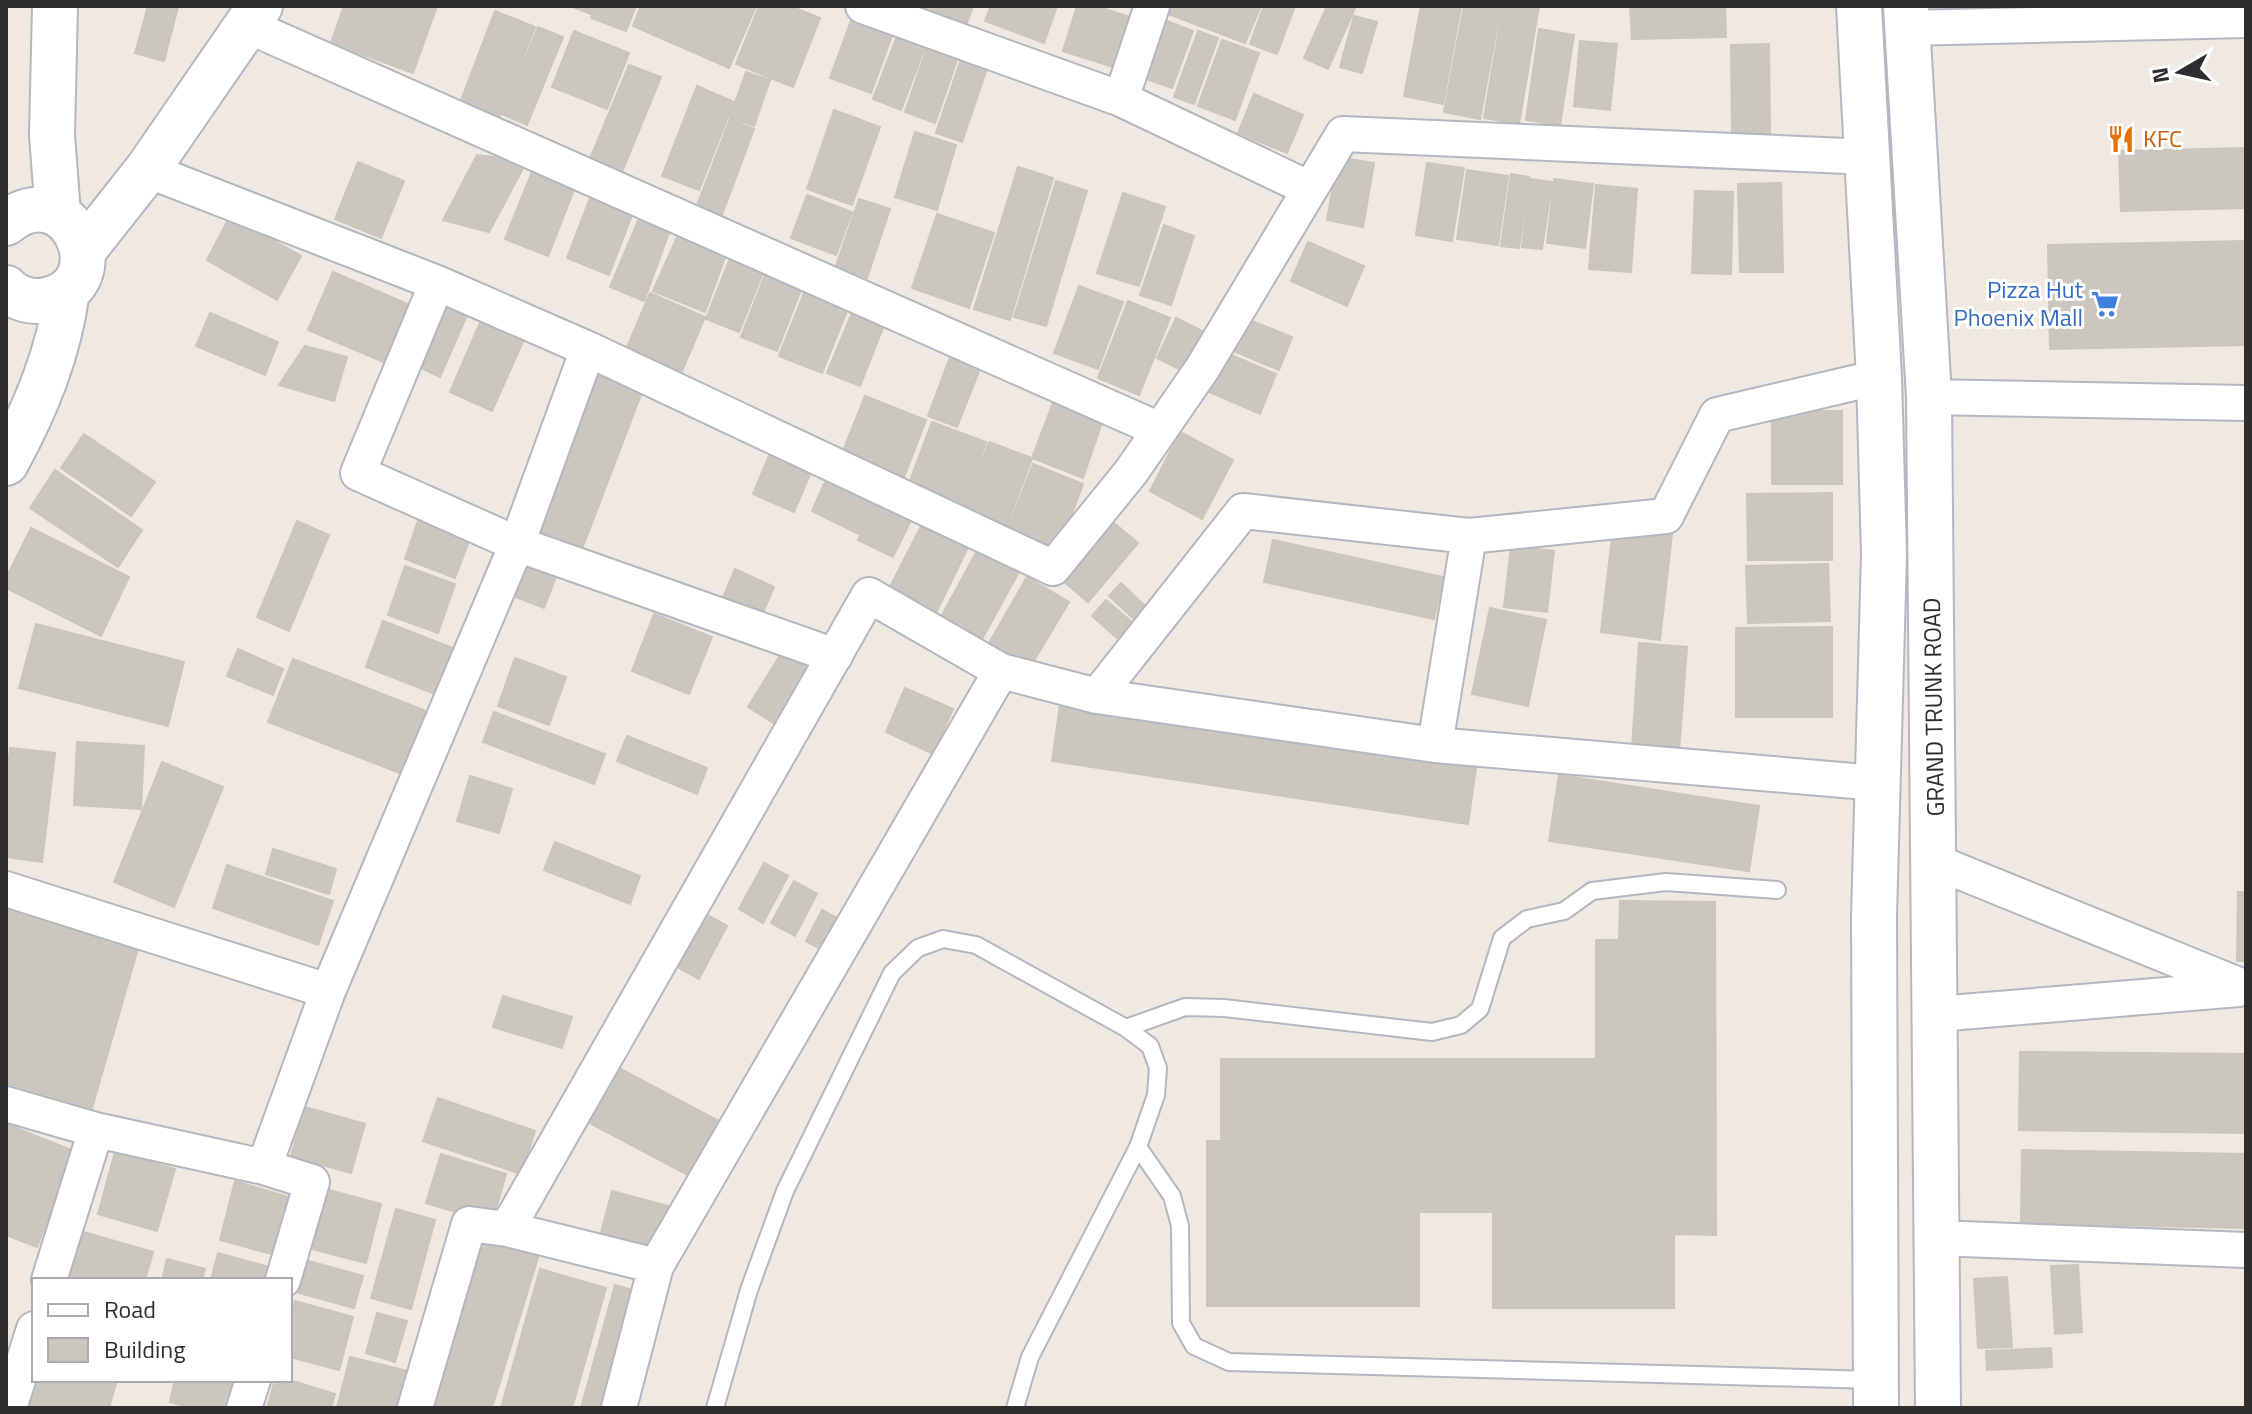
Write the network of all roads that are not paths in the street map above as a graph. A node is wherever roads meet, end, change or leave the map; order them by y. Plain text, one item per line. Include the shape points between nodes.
1 (55, 6) edge
2 (863, 6) edge
3 (1152, 6) edge
4 (1859, 6) edge
5 (253, 16) edge
6 (1906, 17) edge
7 (2246, 20) edge
8 (1121, 99) junction
9 (1869, 157) junction
10 (147, 170) junction
11 (1310, 189) junction
12 (9, 212) edge
13 (58, 214) junction
14 (83, 251) junction
15 (437, 283) junction
16 (67, 291) junction
17 (7, 294) edge
18 (588, 349) junction
19 (1879, 377) junction
20 (1929, 397) junction
21 (2246, 403) edge
22 (1160, 430) junction
23 (6, 463) edge
24 (1469, 536) junction
25 (517, 544) junction
26 (835, 656) junction
27 (1001, 671) junction
28 (1097, 696) junction
29 (1435, 745) junction
30 (1877, 783) junction
31 (1936, 862) junction
32 (6, 889) edge
33 (1777, 890) dead end
34 (2246, 988) edge
35 (328, 991) junction
36 (1937, 1014) junction
37 (1126, 1028) junction
38 (6, 1104) edge
39 (96, 1130) junction
40 (1138, 1147) junction
41 (264, 1167) junction
42 (507, 1229) junction
43 (1936, 1238) junction
44 (2246, 1250) edge
45 (656, 1266) junction
46 (50, 1278) edge
47 (284, 1278) edge
48 (32, 1335) edge
49 (252, 1382) edge
50 (1876, 1394) edge
51 (9, 1408) edge
52 (244, 1408) edge
53 (415, 1408) edge
54 (619, 1408) edge
55 (715, 1408) edge
56 (1015, 1408) edge
57 (1938, 1408) edge

1 - 13 main road via 52,135
2 - 8 street
3 - 8 street
4 - 9 main road, GRAND TRUNK ROAD
5 - 10 main road
5 - 22 street
6 - 7 street
6 - 20 main road, GRAND TRUNK ROAD
8 - 11 street
9 - 11 street via 1343,134
9 - 19 main road, GRAND TRUNK ROAD
10 - 14 main road
10 - 15 street
11 - 22 street
12 - 13 main road
13 - 14 main road via 70,223
14 - 16 main road via 77,280
15 - 18 street
15 - 25 street via 358,473
16 - 17 main road via 39,301
16 - 23 main road via 52,363
18 - 22 street via 1053,568
18 - 25 street
19 - 24 street via 1717,415 1666,516
19 - 30 main road, GRAND TRUNK ROAD via 1884,554
20 - 21 street
20 - 31 main road, GRAND TRUNK ROAD
24 - 28 street via 1243,511
24 - 29 street
25 - 26 street
25 - 35 street
26 - 27 street via 869,595
26 - 42 street
27 - 28 street
27 - 45 street
28 - 29 street
29 - 30 street
30 - 50 main road, GRAND TRUNK ROAD
31 - 34 street
31 - 36 main road, GRAND TRUNK ROAD
32 - 35 street
33 - 37 lane via 1666,882 1592,891 1564,911 1527,919 1502,938 1480,1009 1461,1025 1432,1032 1185,1007
34 - 36 street
35 - 41 street
36 - 43 main road, GRAND TRUNK ROAD
37 - 40 lane via 1150,1046 1158,1068 1156,1095
37 - 55 lane via 976,945 943,939 918,948 892,973 785,1191
38 - 39 street
39 - 41 street
39 - 46 street
40 - 50 lane via 1172,1196 1180,1226 1181,1323 1194,1346 1229,1362
40 - 56 lane via 1030,1357
41 - 47 street via 312,1182
42 - 45 street
42 - 53 street via 469,1224
43 - 44 street
43 - 57 main road, GRAND TRUNK ROAD
45 - 54 street
48 - 51 street
49 - 52 street

